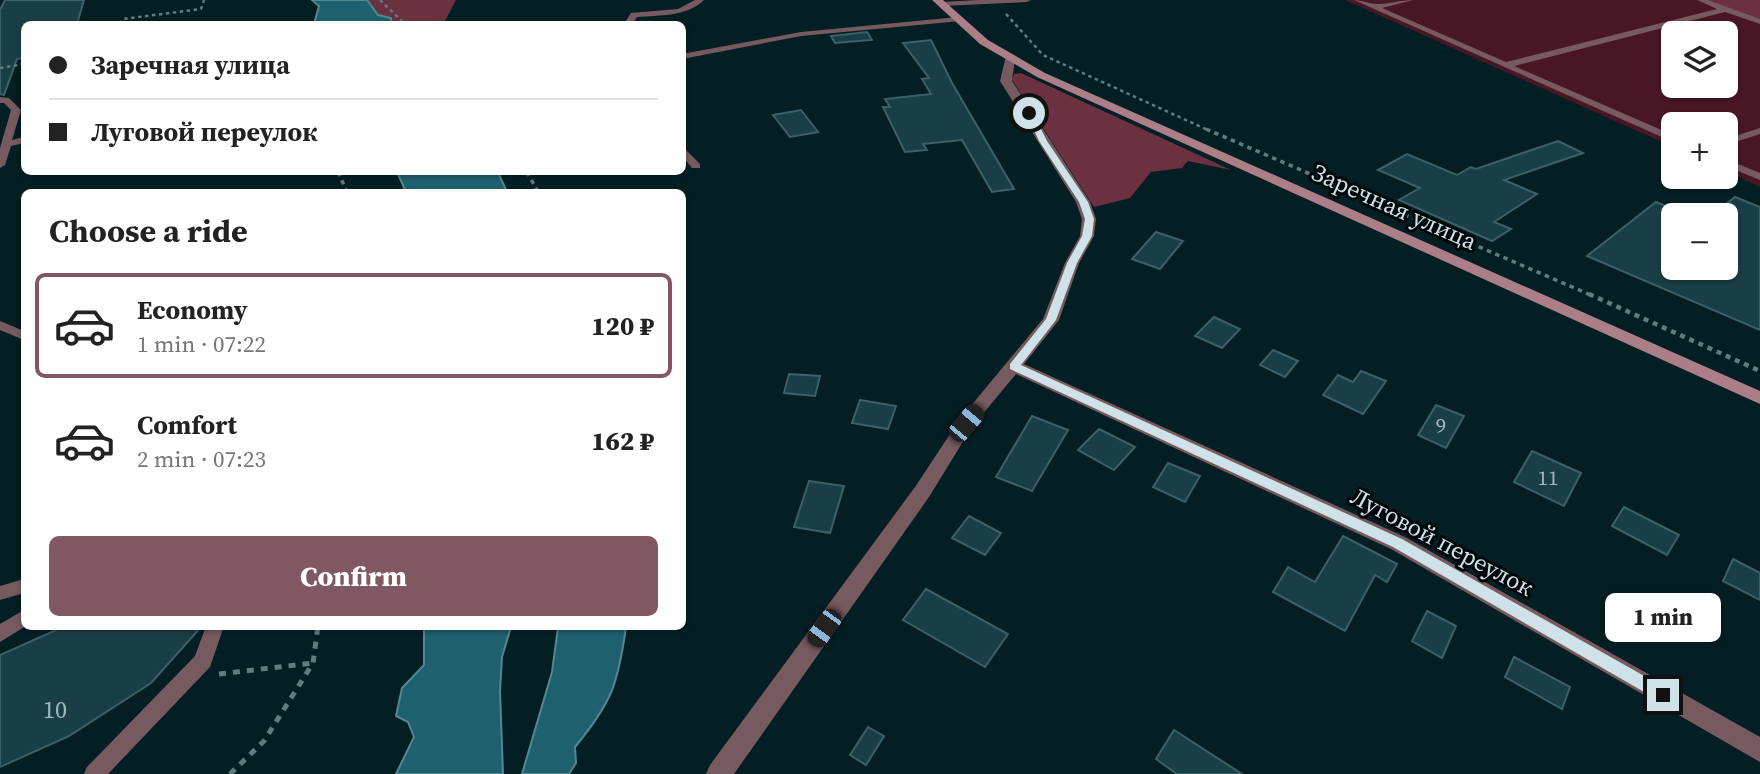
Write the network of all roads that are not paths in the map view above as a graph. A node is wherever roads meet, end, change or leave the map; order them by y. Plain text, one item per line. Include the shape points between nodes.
1 (700, 0) edge
2 (1027, 0) edge
3 (1359, 0) edge
4 (1409, 0) edge
5 (1701, 0) edge
6 (940, 2) edge
7 (1375, 7) junction
8 (1726, 9) junction
9 (958, 19) junction
10 (630, 21) edge
11 (1760, 22) edge
12 (686, 56) edge
13 (1010, 58) junction
14 (1506, 65) junction
15 (0, 100) edge
16 (20, 109) edge
17 (1760, 131) edge
18 (1661, 134) edge
19 (1738, 138) edge
20 (21, 142) edge
21 (6, 144) junction
22 (686, 154) edge
23 (0, 165) edge
24 (696, 166) dead end
25 (1738, 167) edge
26 (1760, 177) edge
27 (0, 325) edge
28 (21, 335) edge
29 (1014, 366) junction
30 (1760, 398) edge
31 (21, 587) edge
32 (0, 593) edge
33 (21, 620) edge
34 (214, 630) edge
35 (0, 634) edge
36 (1760, 750) edge
37 (94, 774) edge
38 (719, 774) edge

1 - 10 lane via 676,10 634,15
2 - 6 lane
3 - 7 lane
4 - 7 lane
5 - 8 lane
6 - 9 street, Заречная улица
7 - 14 lane
8 - 11 lane
8 - 14 lane
9 - 12 lane via 801,34
9 - 13 street, Заречная улица
13 - 29 street via 1006,80 1070,179 1089,219 1087,236 1051,320
13 - 30 street, Заречная улица
14 - 18 lane
15 - 16 lane
16 - 21 lane
17 - 19 lane
20 - 21 lane
21 - 23 lane
22 - 24 lane
25 - 26 lane
27 - 28 lane
29 - 36 street, Луговой переулок via 1398,543
29 - 38 street via 966,423 922,492
31 - 32 lane
33 - 35 lane
34 - 37 lane via 203,661

